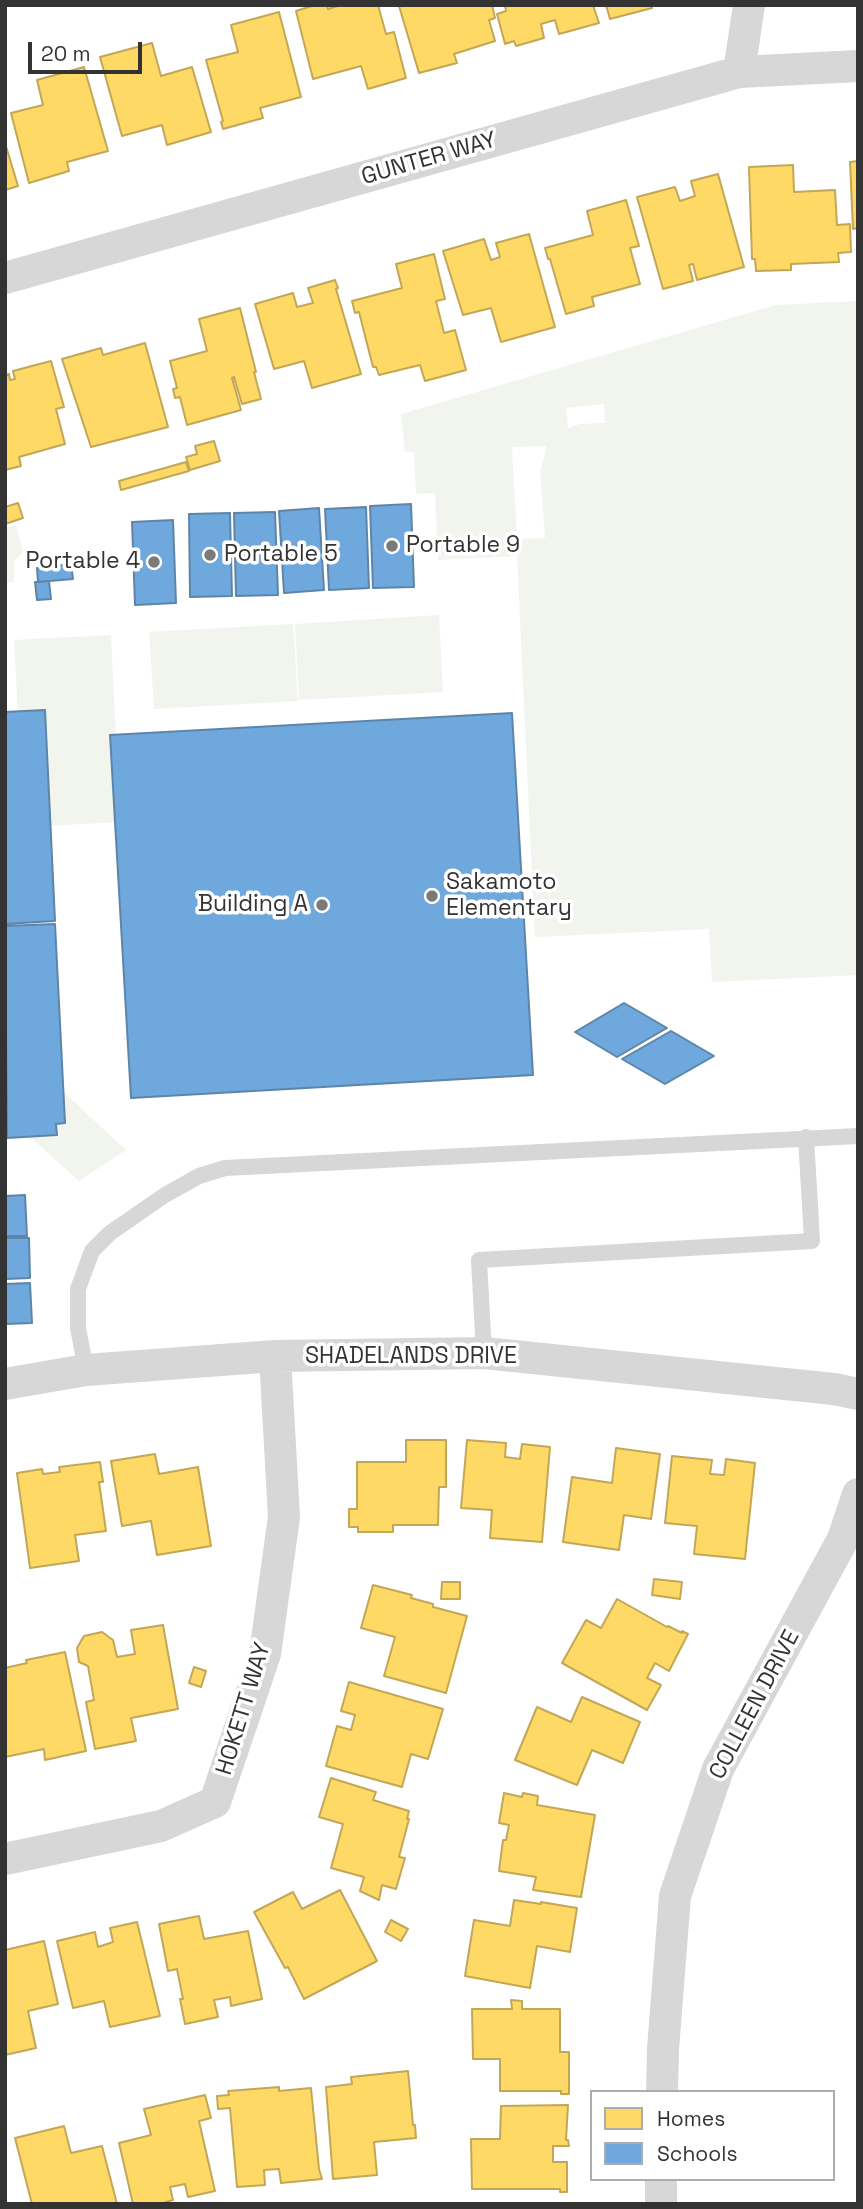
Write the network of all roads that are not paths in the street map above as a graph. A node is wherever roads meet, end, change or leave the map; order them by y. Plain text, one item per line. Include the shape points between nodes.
1 (749, 5) edge
2 (858, 66) edge
3 (739, 72) junction
4 (5, 278) edge
5 (858, 1136) edge
6 (806, 1137) junction
7 (484, 1353) junction
8 (275, 1356) junction
9 (86, 1370) junction
10 (5, 1384) edge
11 (858, 1394) edge
12 (858, 1494) edge
13 (5, 1859) edge
14 (662, 2090) edge
15 (661, 2181) edge
16 (661, 2204) edge

1 - 3 street
2 - 3 street, GUNTER WAY
3 - 4 street, GUNTER WAY
5 - 6 lane
6 - 7 lane via 812,1241 479,1259
6 - 9 lane via 225,1168 199,1176 110,1233 92,1251 78,1289 78,1328
7 - 8 street, SHADELANDS DRIVE
7 - 11 street, SHADELANDS DRIVE
8 - 9 street, SHADELANDS DRIVE
8 - 13 street, HOKETT WAY via 284,1517 265,1654 215,1802 161,1826
9 - 10 street, SHADELANDS DRIVE
12 - 14 street, COLLEEN DRIVE via 843,1539 718,1769 675,1896
15 - 16 street

